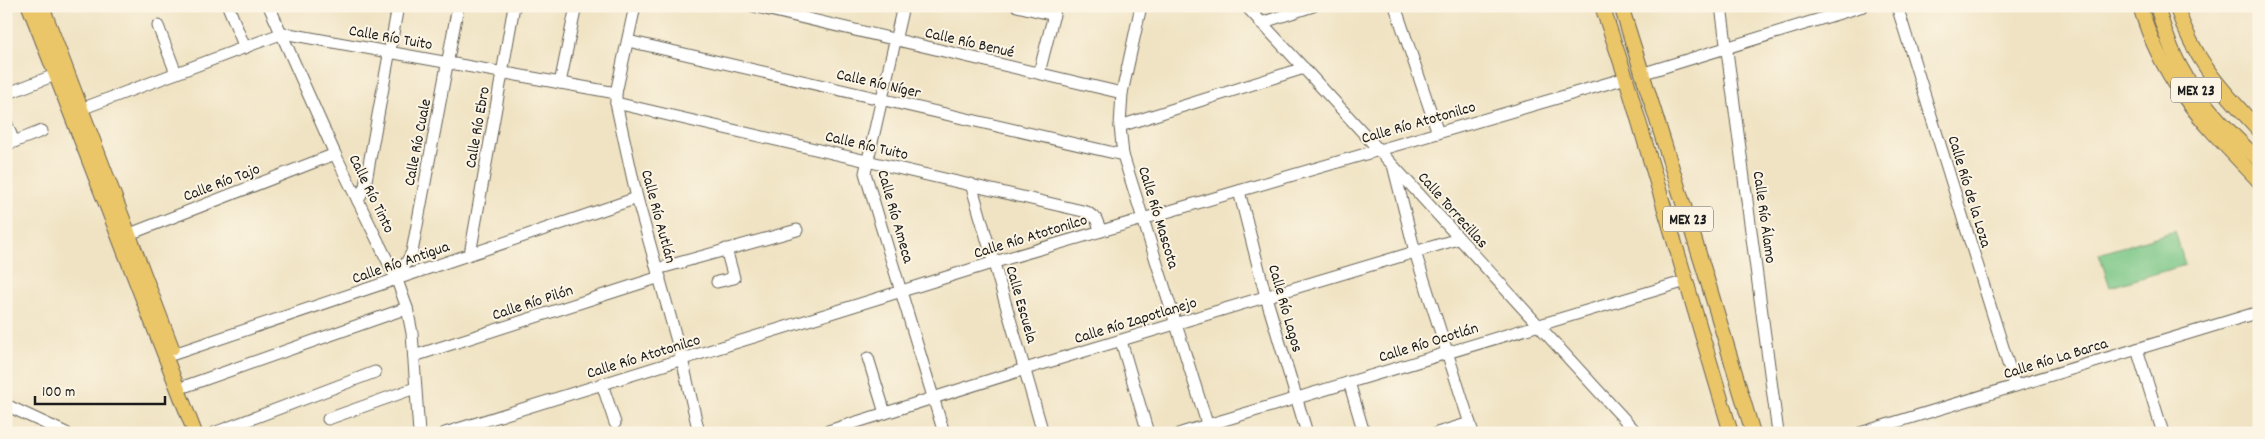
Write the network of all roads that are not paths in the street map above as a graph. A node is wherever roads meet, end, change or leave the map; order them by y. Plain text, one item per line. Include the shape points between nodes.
1 (28, 6) edge
2 (42, 6) edge
3 (228, 6) edge
4 (269, 6) edge
5 (398, 6) edge
6 (458, 6) edge
7 (514, 6) edge
8 (576, 6) edge
9 (636, 6) edge
10 (753, 6) edge
11 (904, 6) edge
12 (1017, 6) edge
13 (1246, 6) edge
14 (1395, 6) edge
15 (1602, 6) edge
16 (1621, 6) edge
17 (1721, 6) edge
18 (1863, 6) edge
19 (1897, 6) edge
20 (2140, 6) edge
21 (2157, 6) edge
22 (2176, 6) edge
23 (1144, 7) edge
24 (1308, 7) edge
25 (1055, 11) edge
26 (1261, 23) junction
27 (158, 26) dead end
28 (283, 33) junction
29 (896, 40) junction
30 (628, 41) junction
31 (245, 48) junction
32 (1726, 48) junction
33 (390, 52) junction
34 (448, 63) junction
35 (1304, 68) junction
36 (502, 72) junction
37 (176, 73) junction
38 (1040, 74) junction
39 (1641, 74) junction
40 (55, 75) junction
41 (1626, 78) junction
42 (560, 83) junction
43 (1122, 93) junction
44 (6, 94) edge
45 (616, 98) junction
46 (882, 100) junction
47 (81, 109) junction
48 (6, 122) edge
49 (1120, 126) junction
50 (2259, 130) edge
51 (42, 131) dead end
52 (1438, 133) junction
53 (10, 143) edge
54 (1380, 150) junction
55 (335, 154) junction
56 (1123, 155) junction
57 (2259, 160) edge
58 (867, 161) junction
59 (1394, 165) junction
60 (2259, 181) edge
61 (971, 184) junction
62 (1239, 191) junction
63 (637, 198) junction
64 (358, 201) junction
65 (1144, 219) junction
66 (797, 230) dead end
67 (1101, 231) junction
68 (124, 236) junction
69 (1458, 239) junction
70 (726, 249) junction
71 (1415, 252) junction
72 (470, 254) junction
73 (995, 262) junction
74 (659, 273) junction
75 (398, 280) junction
76 (1686, 281) junction
77 (717, 282) dead end
78 (902, 292) junction
79 (1266, 297) junction
80 (407, 308) junction
81 (2259, 312) edge
82 (1176, 324) junction
83 (1538, 326) junction
84 (1121, 341) junction
85 (2137, 349) junction
86 (1448, 353) junction
87 (174, 354) junction
88 (414, 356) junction
89 (868, 358) dead end
90 (682, 359) junction
91 (1025, 368) junction
92 (375, 372) dead end
93 (1349, 382) junction
94 (602, 384) junction
95 (186, 386) junction
96 (2015, 386) junction
97 (415, 388) junction
98 (934, 398) junction
99 (1297, 398) junction
100 (6, 405) edge
101 (884, 413) junction
102 (328, 419) dead end
103 (615, 423) dead end
104 (1471, 428) edge
105 (1208, 429) edge
106 (66, 433) edge
107 (195, 433) edge
108 (204, 433) edge
109 (214, 433) edge
110 (419, 433) edge
111 (445, 433) edge
112 (699, 433) edge
113 (822, 433) edge
114 (944, 433) edge
115 (1043, 433) edge
116 (1148, 433) edge
117 (1180, 433) edge
118 (1307, 433) edge
119 (1364, 433) edge
120 (1437, 433) edge
121 (1637, 433) edge
122 (1731, 433) edge
123 (1752, 433) edge
124 (1778, 433) edge
125 (1860, 433) edge
126 (2163, 433) edge

1 - 40 main road
2 - 47 main road
3 - 31 street
4 - 28 street, Calle Río Tinto
5 - 33 street
6 - 34 street, Calle Río Cuale
7 - 36 street, Calle Río Ebro
8 - 42 street
9 - 30 street, Calle Río Autlán
10 - 29 street, Calle Río Benué
11 - 29 street, Calle Río Ameca
12 - 25 street
13 - 26 street, Calle Torrecillas
14 - 52 street
15 - 41 main road, MEX 23
16 - 39 main road, MEX 23
17 - 32 street, Calle Río Álamo
18 - 32 street
19 - 96 street, Calle Río de la Loza
20 - 60 main road via 2157,55 2178,91
21 - 57 main road, MEX 23 via 2181,69 2206,104
22 - 50 main road via 2194,49 2215,82
23 - 43 street, Calle Río Mascota
24 - 26 street
25 - 38 street
26 - 35 street, Calle Torrecillas
27 - 37 street
28 - 31 street
28 - 33 street, Calle Río Tuito
28 - 55 street, Calle Río Tinto
29 - 38 street, Calle Río Benué
29 - 46 street, Calle Río Ameca
30 - 45 street, Calle Río Autlán
30 - 46 street, Calle Río Níger
31 - 37 street
32 - 39 street
32 - 124 street, Calle Río Álamo
33 - 34 street, Calle Río Tuito
33 - 64 street via 365,186
34 - 36 street, Calle Río Tuito
34 - 75 street, Calle Río Cuale via 412,252
35 - 49 street
35 - 54 street, Calle Torrecillas
36 - 42 street, Calle Río Tuito
36 - 72 street, Calle Río Ebro
37 - 47 street
38 - 43 street, Calle Río Benué
39 - 123 main road, MEX 23
40 - 44 street
40 - 68 main road
41 - 52 street, Calle Río Atotonilco
41 - 76 main road, MEX 23
42 - 45 street, Calle Río Tuito
43 - 49 street, Calle Río Mascota
45 - 58 street, Calle Río Tuito
45 - 63 street, Calle Río Autlán
46 - 56 street, Calle Río Níger
46 - 58 street, Calle Río Ameca
47 - 68 main road
48 - 53 street
49 - 56 street, Calle Río Mascota
51 - 53 street
52 - 54 street, Calle Río Atotonilco
54 - 59 street, Calle Torrecillas
54 - 62 street, Calle Río Atotonilco
55 - 64 street, Calle Río Tinto
55 - 68 street, Calle Río Tajo
56 - 65 street, Calle Río Mascota
58 - 61 street, Calle Río Tuito
58 - 78 street, Calle Río Ameca via 865,173
59 - 69 street, Calle Torrecillas
59 - 71 street
61 - 67 street, Calle Río Tuito via 1088,212 1096,219
61 - 73 street, Calle Escuela
62 - 65 street, Calle Río Atotonilco
62 - 79 street, Calle Río Lagos
63 - 72 street, Calle Río Antigua
63 - 74 street, Calle Río Autlán
64 - 75 street, Calle Río Tinto
65 - 67 street, Calle Río Atotonilco
65 - 82 street, Calle Río Mascota
66 - 70 street, Calle Río Pilón
67 - 73 street, Calle Río Atotonilco
68 - 87 main road
68 - 107 main road
69 - 71 street, Calle Río Zapotlanejo
69 - 83 street, Calle Torrecillas
70 - 74 street, Calle Río Pilón
70 - 77 street via 734,278
71 - 79 street, Calle Río Zapotlanejo
71 - 86 street
72 - 75 street, Calle Río Antigua
73 - 78 street, Calle Río Atotonilco
73 - 91 street, Calle Escuela
74 - 88 street, Calle Río Pilón
74 - 90 street, Calle Río Autlán
75 - 80 street, Calle Río Tinto
75 - 87 street, Calle Río Antigua
76 - 83 street, Calle Río Ocotlán
76 - 122 main road, MEX 23
78 - 90 street, Calle Río Atotonilco
78 - 98 street, Calle Río Ameca
79 - 82 street, Calle Río Zapotlanejo
79 - 99 street, Calle Río Lagos
80 - 88 street, Calle Río Tinto
80 - 95 street
81 - 85 street, Calle Río La Barca
82 - 84 street, Calle Río Zapotlanejo
82 - 105 street, Calle Río Mascota
83 - 86 street, Calle Río Ocotlán
83 - 121 street, Calle Torrecillas
84 - 91 street, Calle Río Zapotlanejo
84 - 116 street
85 - 96 street, Calle Río La Barca
85 - 126 street
86 - 93 street, Calle Río Ocotlán
86 - 104 street
87 - 95 main road
88 - 97 street, Calle Río Tinto
89 - 101 street
90 - 94 street, Calle Río Atotonilco
90 - 112 street, Calle Río Autlán
91 - 98 street, Calle Río Zapotlanejo
91 - 115 street, Calle Escuela
92 - 109 street
93 - 99 street, Calle Río Ocotlán
93 - 119 street
94 - 103 street
94 - 111 street, Calle Río Atotonilco
95 - 108 main road
96 - 125 street, Calle Río La Barca
97 - 102 street
97 - 110 street, Calle Río Tinto
98 - 101 street, Calle Río Zapotlanejo
98 - 114 street, Calle Río Ameca
99 - 105 street, Calle Río Ocotlán
99 - 118 street, Calle Río Lagos
100 - 106 street
101 - 113 street, Calle Río Zapotlanejo
104 - 120 street
105 - 117 street, Calle Río Ocotlán

